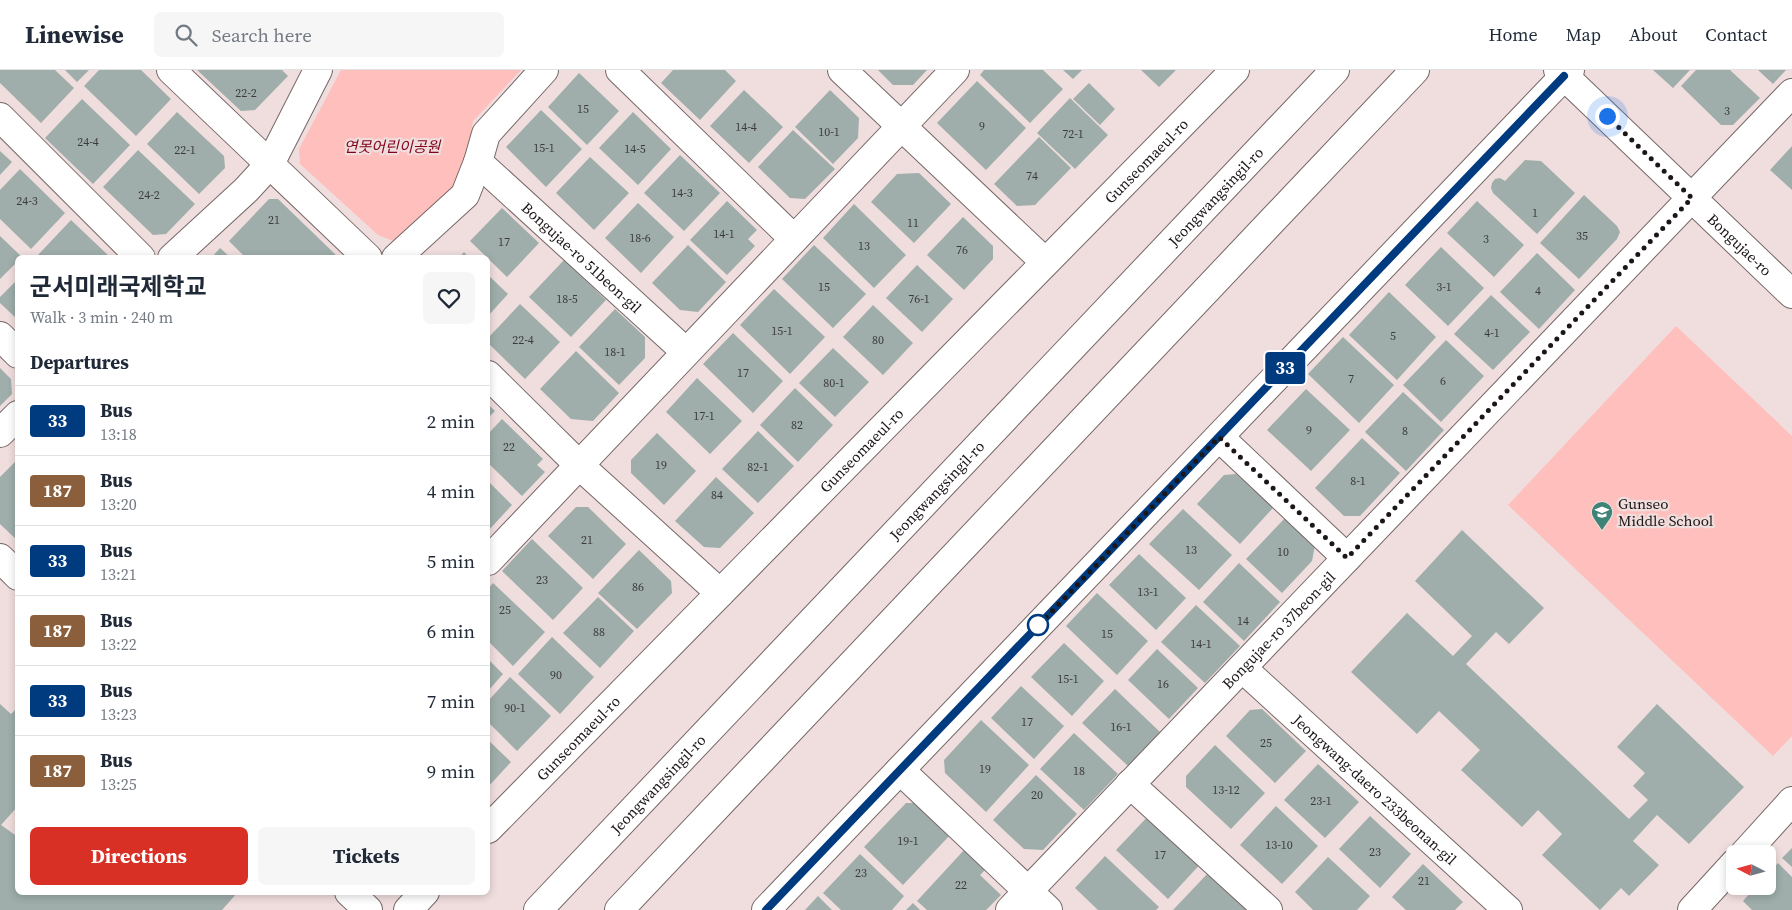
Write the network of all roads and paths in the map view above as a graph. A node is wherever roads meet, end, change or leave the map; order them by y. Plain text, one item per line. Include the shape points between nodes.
1 (171, 70) edge
2 (318, 70) edge
3 (544, 70) edge
4 (620, 70) edge
5 (842, 70) edge
6 (955, 70) edge
7 (1235, 70) edge
8 (1335, 70) edge
9 (1415, 70) edge
10 (1564, 72) edge
11 (1792, 93) edge
12 (0, 117) edge
13 (902, 126) junction
14 (478, 162) junction
15 (270, 164) junction
16 (1692, 198) junction
17 (794, 239) junction
18 (138, 255) edge
19 (175, 255) edge
20 (365, 255) edge
21 (399, 255) edge
22 (1044, 262) junction
23 (1792, 294) edge
24 (0, 336) edge
25 (15, 351) edge
26 (686, 352) junction
27 (490, 377) edge
28 (15, 418) edge
29 (0, 433) edge
30 (1219, 437) junction
31 (578, 465) junction
32 (1347, 558) junction
33 (490, 559) edge
34 (720, 593) junction
35 (1242, 668) junction
36 (900, 770) junction
37 (1130, 784) junction
38 (1792, 801) edge
39 (490, 827) edge
40 (1752, 845) edge
41 (1726, 873) edge
42 (352, 895) edge
43 (422, 895) edge
44 (1019, 901) edge
45 (368, 910) edge
46 (408, 910) edge
47 (538, 910) edge
48 (619, 910) edge
49 (766, 910) edge
50 (1048, 910) edge
51 (1268, 910) edge
52 (1508, 910) edge
53 (1692, 910) edge

1 - 15 street
2 - 15 street
3 - 14 street via 486,134
4 - 17 street
5 - 13 street
6 - 13 street
7 - 22 street, Gunseomaeul-ro
8 - 47 street, Jeongwangsingil-ro
9 - 48 street
10 - 16 street, Bongujae-ro
10 - 30 street
11 - 16 street, Bongujae-ro 37beon-gil
12 - 18 street
13 - 17 street
13 - 22 street
14 - 21 street via 465,195
14 - 26 street, Bongujae-ro 51beon-gil
15 - 19 street
15 - 20 street
16 - 23 street, Bongujae-ro
16 - 32 street, Bongujae-ro 37beon-gil
17 - 26 street
22 - 34 street, Gunseomaeul-ro
24 - 25 street
26 - 31 street
27 - 31 street
28 - 29 street
30 - 32 street
30 - 36 street
31 - 33 street
31 - 34 street
32 - 35 street, Bongujae-ro 37beon-gil
34 - 39 street, Gunseomaeul-ro
35 - 37 street, Bongujae-ro 37beon-gil
35 - 52 street, Jeongwang-daero 233beonan-gil
36 - 44 street
36 - 49 street
37 - 44 street, Bongujae-ro 37beon-gil
37 - 51 street
38 - 40 street
41 - 53 street
42 - 45 street
43 - 46 street
44 - 50 street

